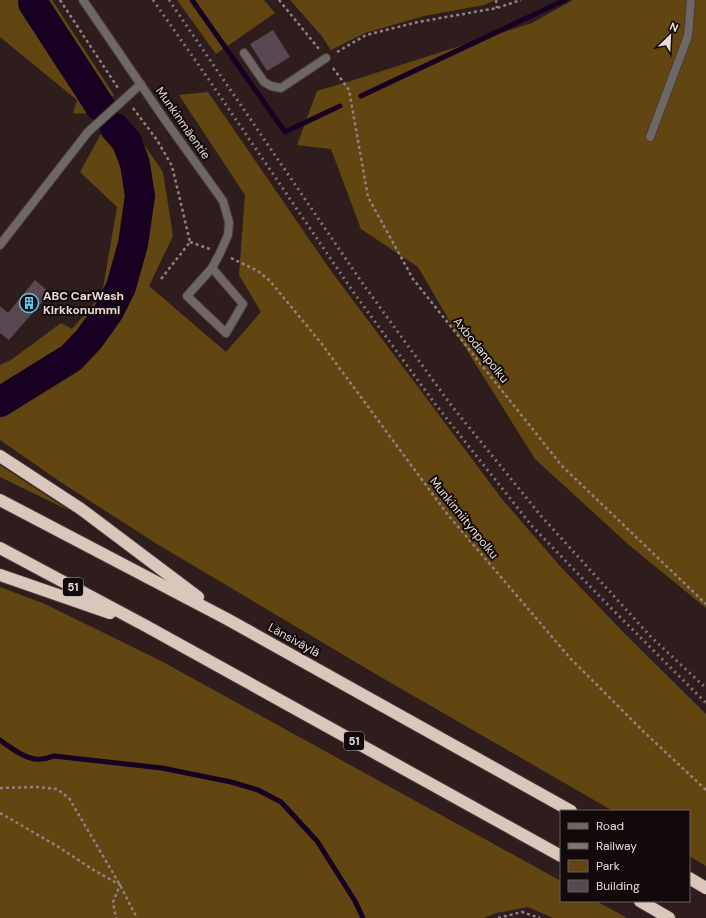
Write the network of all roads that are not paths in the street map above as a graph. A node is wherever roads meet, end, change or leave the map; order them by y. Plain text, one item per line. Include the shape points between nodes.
1 (83, 0) edge
2 (691, 0) edge
3 (244, 53) dead end
4 (326, 58) road end
5 (141, 84) junction
6 (650, 137) dead end
7 (0, 245) edge
8 (212, 268) junction
9 (0, 456) edge
10 (0, 500) edge
11 (0, 548) edge
12 (0, 575) edge
13 (227, 619) junction
14 (146, 626) junction
15 (569, 810) edge
16 (560, 855) edge
17 (690, 879) edge
18 (706, 888) edge
19 (642, 902) edge
20 (669, 918) edge

1 - 5 street, Munkinmäentie
2 - 6 street via 688,36
3 - 4 street via 264,82 281,88
5 - 7 street via 88,132
5 - 8 street, Munkinmäentie via 223,201 228,235
8 - 8 street, Munkinmäentie via 187,296 226,332 243,304
9 - 13 highway via 81,509
10 - 13 highway, Länsiväylä
11 - 14 highway, 51
12 - 14 highway
13 - 15 highway, Länsiväylä
14 - 16 highway, 51
17 - 18 highway
19 - 20 highway

